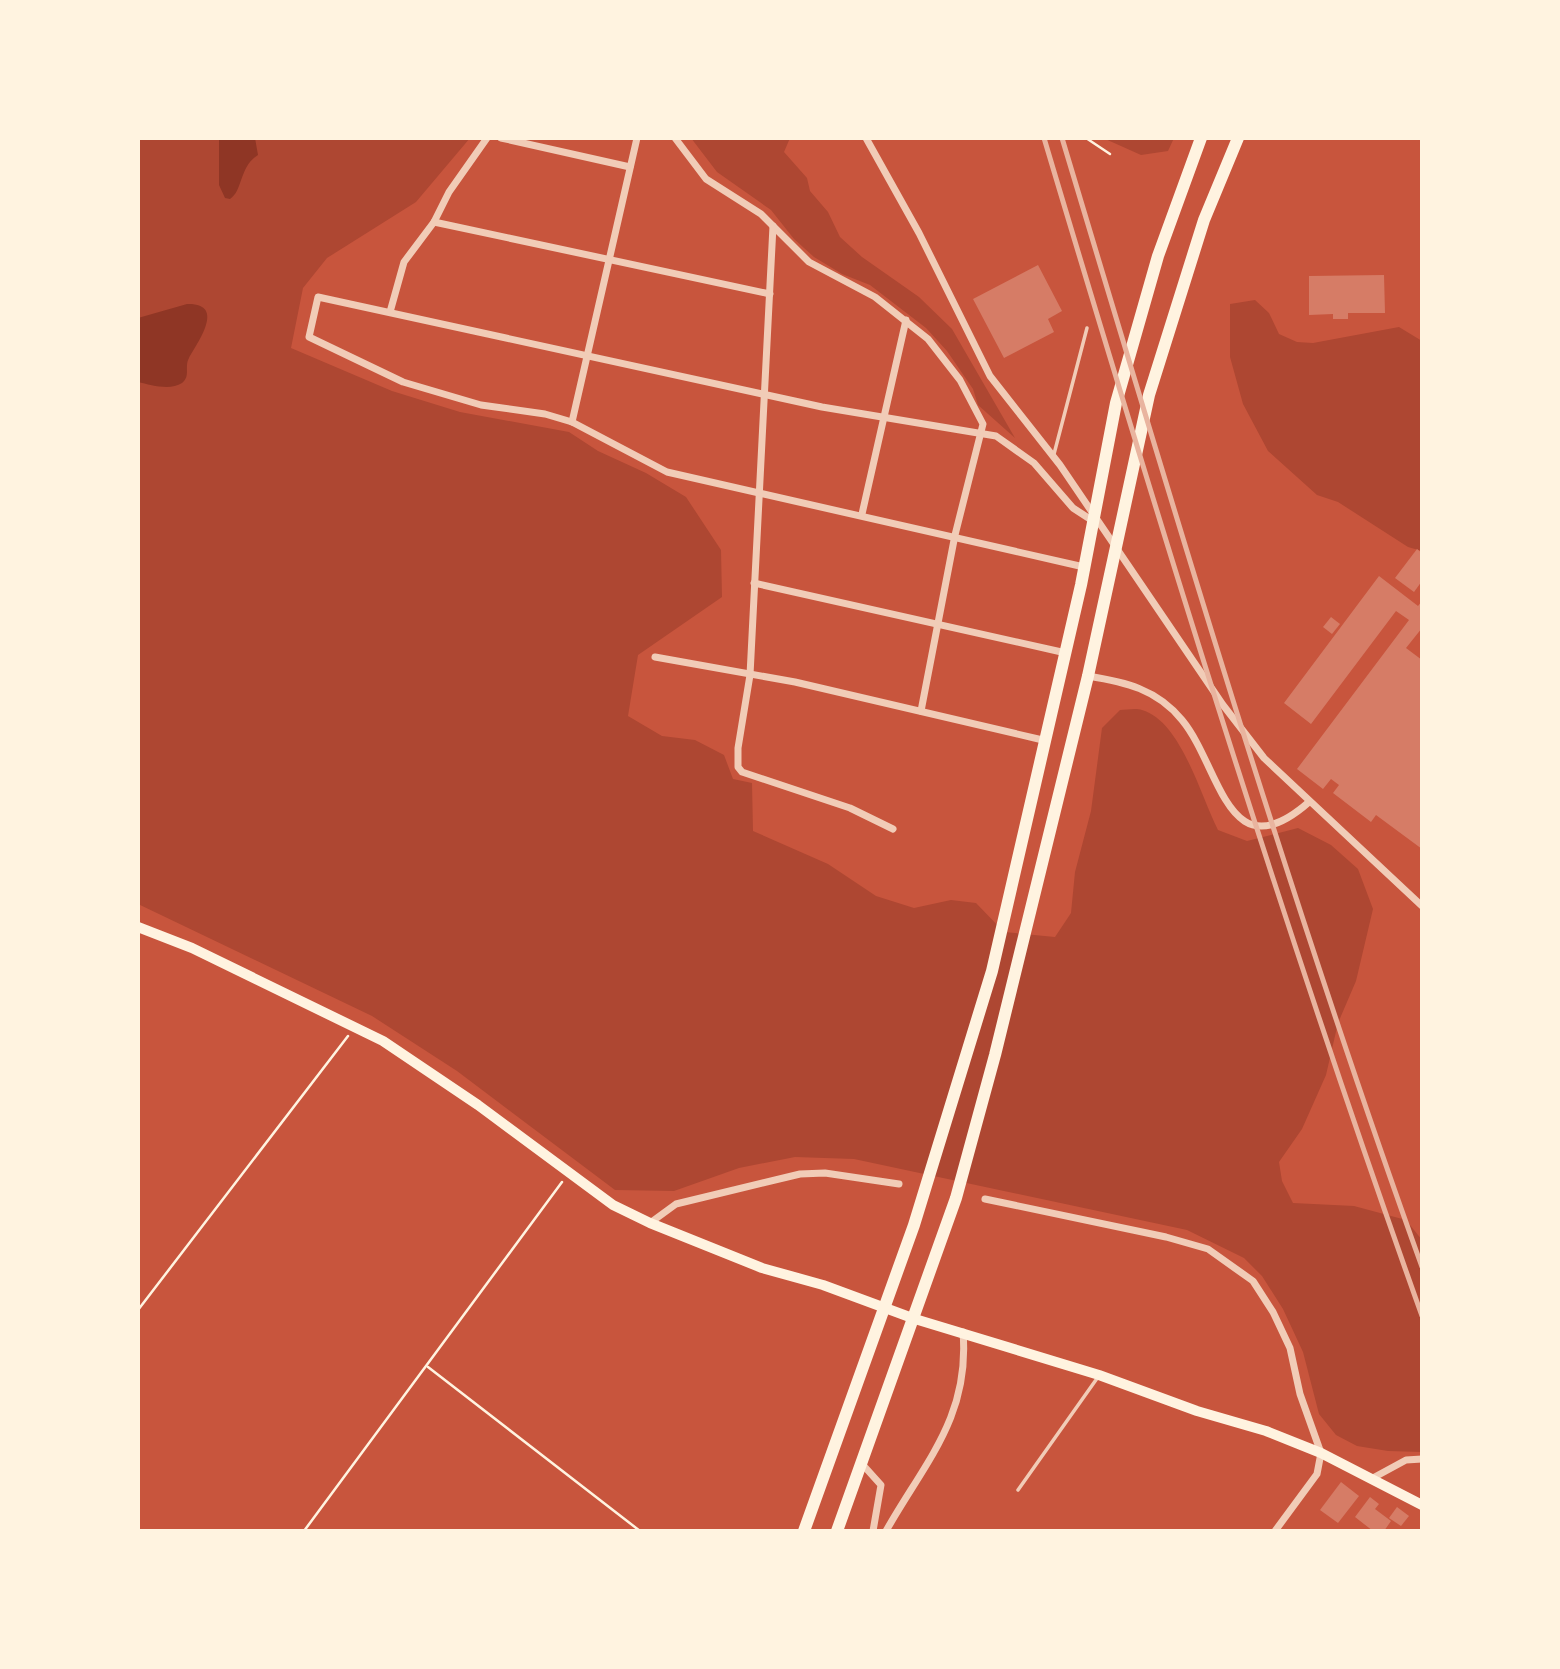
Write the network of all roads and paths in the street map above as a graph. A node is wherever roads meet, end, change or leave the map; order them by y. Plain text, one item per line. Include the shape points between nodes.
1 (486, 138) edge
2 (501, 138) edge
3 (637, 138) edge
4 (675, 138) edge
5 (866, 138) edge
6 (1086, 138) edge
7 (1201, 138) edge
8 (1238, 138) edge
9 (1110, 154) dead end
10 (630, 167) junction
11 (434, 222) junction
12 (773, 226) junction
13 (609, 259) junction
14 (770, 293) junction
15 (390, 312) junction
16 (906, 320) junction
17 (1087, 328) dead end
18 (587, 354) junction
19 (765, 394) junction
20 (883, 417) junction
21 (572, 422) junction
22 (980, 435) junction
23 (1053, 456) junction
24 (760, 492) junction
25 (862, 514) junction
26 (1097, 523) junction
27 (955, 535) junction
28 (1084, 567) junction
29 (754, 583) junction
30 (939, 626) junction
31 (1066, 653) junction
32 (655, 657) dead end
33 (750, 675) junction
34 (1088, 676) junction
35 (921, 711) junction
36 (1047, 741) junction
37 (1309, 802) junction
38 (892, 829) dead end
39 (1422, 906) edge
40 (138, 926) edge
41 (355, 1028) junction
42 (569, 1173) junction
43 (899, 1184) dead end
44 (985, 1199) dead end
45 (650, 1223) junction
46 (885, 1308) junction
47 (138, 1310) edge
48 (915, 1319) junction
49 (962, 1332) junction
50 (428, 1367) junction
51 (1099, 1375) junction
52 (1321, 1453) junction
53 (1422, 1459) edge
54 (863, 1465) junction
55 (1371, 1479) junction
56 (1018, 1490) dead end
57 (1422, 1505) edge
58 (304, 1531) edge
59 (639, 1531) edge
60 (804, 1531) edge
61 (837, 1531) edge
62 (873, 1531) edge
63 (886, 1531) edge
64 (1275, 1531) edge

1 - 11 street
2 - 10 street
3 - 10 street
4 - 12 street via 706,179
5 - 23 street via 990,376
6 - 9 path
7 - 28 highway via 1133,338
8 - 34 highway via 1204,220 1149,394
10 - 13 street
11 - 13 street
11 - 15 street via 404,262
12 - 14 street
12 - 16 street via 809,262 864,290
13 - 14 street
13 - 18 street
14 - 19 street
15 - 18 street
15 - 21 street via 318,297 309,337 403,382 481,405
16 - 20 street
16 - 22 street via 928,338 960,380 983,424
17 - 23 lane
18 - 19 street
18 - 21 street
19 - 20 street
19 - 24 street
20 - 22 street
20 - 25 street
21 - 24 street via 667,472
22 - 26 street via 996,436 1009,444 1034,463 1073,508
22 - 27 street
23 - 26 street
24 - 25 street
24 - 29 street
25 - 27 street
26 - 37 street via 1223,705 1264,758
27 - 28 street
27 - 30 street
28 - 31 highway
29 - 30 street
29 - 33 street
30 - 31 street
30 - 35 street
31 - 36 highway
32 - 33 street
33 - 35 street
33 - 38 street via 737,758 742,772 850,808
34 - 37 street via 1131,683 1153,694 1181,719 1242,821 1274,826
34 - 48 highway via 988,1081 956,1198
35 - 36 street
36 - 46 highway via 992,971
37 - 39 street
40 - 41 main road
41 - 42 main road via 383,1041 468,1098
41 - 47 path
42 - 45 main road via 613,1205
42 - 50 path
43 - 45 street via 825,1173 768,1179 676,1204
44 - 52 street via 1166,1237 1208,1250 1233,1265 1253,1281 1290,1348
45 - 46 main road via 762,1268
46 - 48 main road
46 - 60 highway
48 - 49 main road
48 - 54 highway
49 - 51 main road
49 - 63 street via 965,1364 955,1409
50 - 58 path
50 - 59 path
51 - 52 main road
51 - 56 lane
52 - 55 main road
52 - 64 street via 1317,1474
53 - 55 street via 1406,1460
54 - 61 highway
54 - 62 street via 881,1485
55 - 57 main road

